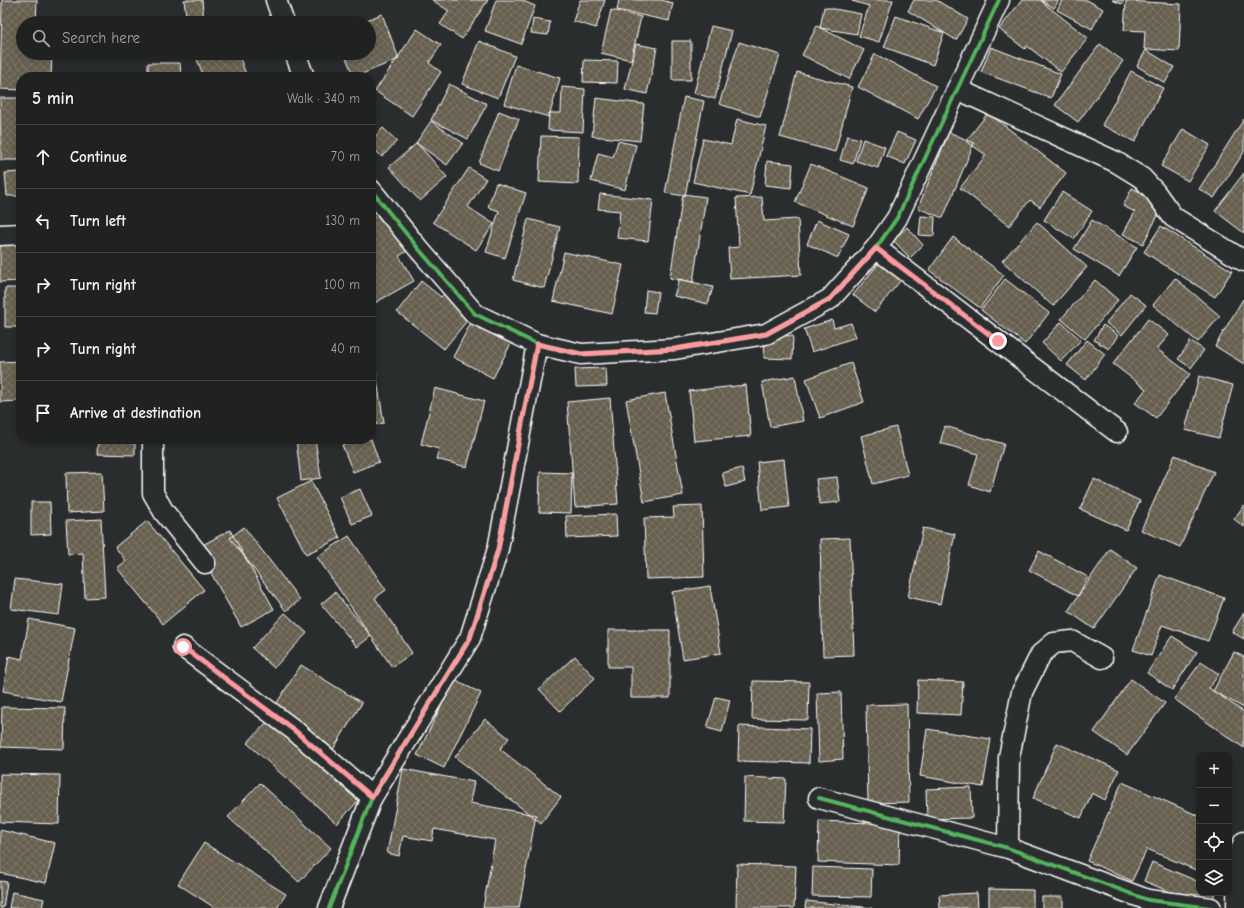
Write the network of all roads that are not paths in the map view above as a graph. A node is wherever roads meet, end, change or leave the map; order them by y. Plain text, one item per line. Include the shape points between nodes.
1 (276, 0) edge
2 (999, 0) edge
3 (282, 16) edge
4 (298, 60) edge
5 (302, 72) edge
6 (957, 89) junction
7 (376, 196) edge
8 (16, 234) edge
9 (0, 235) edge
10 (876, 248) junction
11 (1244, 261) edge
12 (537, 344) junction
13 (1117, 432) dead end
14 (153, 444) edge
15 (205, 563) dead end
16 (183, 647) dead end
17 (1102, 658) dead end
18 (372, 797) junction
19 (819, 798) dead end
20 (1244, 842) edge
21 (1008, 848) junction
22 (329, 908) edge
23 (1211, 908) edge
24 (1237, 908) edge

1 - 3 street
2 - 6 street
4 - 5 street
6 - 10 street via 897,218
6 - 11 street via 1122,166 1142,178 1173,217
7 - 12 street via 475,314
8 - 9 street
10 - 12 street via 830,299 766,334 675,349 581,354
10 - 13 street
12 - 18 street via 498,550 470,638
14 - 15 street via 153,493 164,512
16 - 18 street via 294,730
17 - 21 street via 1072,641 1054,643 1041,654 1022,692 1009,757
18 - 22 street
19 - 21 street
20 - 24 street via 1238,857
21 - 23 street via 1148,900

